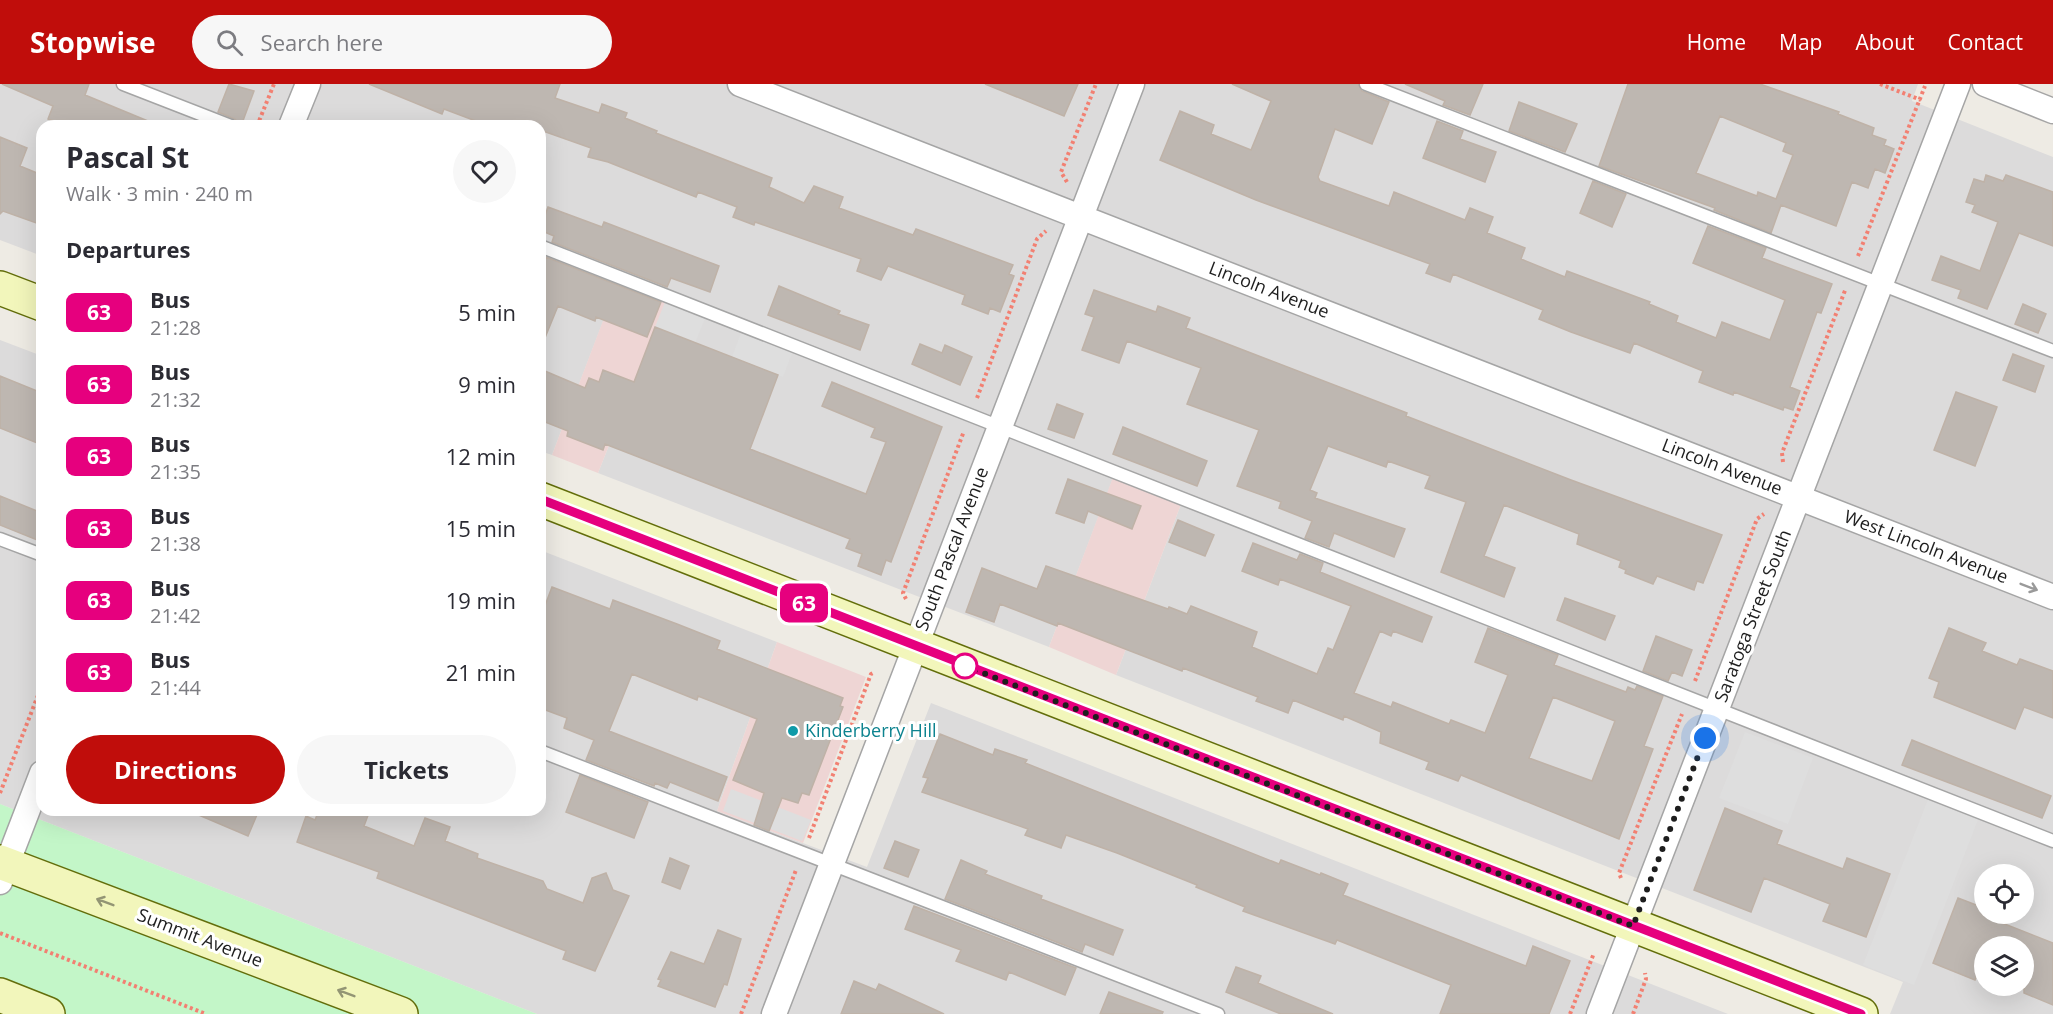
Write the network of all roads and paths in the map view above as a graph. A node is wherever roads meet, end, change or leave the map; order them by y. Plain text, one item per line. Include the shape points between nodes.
1 (123, 84) edge
2 (274, 84) edge
3 (308, 84) edge
4 (740, 84) edge
5 (1096, 84) edge
6 (1132, 84) edge
7 (1366, 84) edge
8 (1880, 84) edge
9 (1958, 84) edge
10 (1985, 84) edge
11 (1925, 102) dead end
12 (2053, 111) edge
13 (216, 120) edge
14 (259, 120) edge
15 (293, 120) edge
16 (1067, 182) dead end
17 (1080, 217) junction
18 (546, 248) edge
19 (1880, 284) junction
20 (0, 288) edge
21 (36, 302) edge
22 (2053, 351) edge
23 (999, 425) junction
24 (1798, 497) junction
25 (546, 501) edge
26 (0, 538) edge
27 (36, 553) edge
28 (2053, 597) edge
29 (915, 646) junction
30 (36, 700) edge
31 (1717, 709) junction
32 (546, 753) edge
33 (36, 788) edge
34 (0, 793) edge
35 (2053, 841) edge
36 (831, 865) junction
37 (2, 870) edge
38 (1633, 926) junction
39 (0, 933) edge
40 (1594, 953) dead end
41 (1645, 973) dead end
42 (0, 995) edge
43 (48, 1014) edge
44 (206, 1014) edge
45 (401, 1014) edge
46 (774, 1014) edge
47 (1218, 1014) edge
48 (1570, 1014) edge
49 (1599, 1014) edge
50 (1633, 1014) edge
51 (1861, 1014) edge

1 - 13 lane
2 - 14 path
3 - 15 street
4 - 17 street, Lincoln Avenue
5 - 16 path via 1061,172
6 - 17 street, South Pascal Avenue
7 - 19 lane
8 - 11 path
9 - 19 street, Saratoga Street South
10 - 12 street
17 - 23 street, South Pascal Avenue
17 - 24 street, Lincoln Avenue
18 - 23 lane
19 - 22 lane
19 - 24 street, Saratoga Street South
20 - 21 main road
23 - 29 street, South Pascal Avenue
23 - 31 lane
24 -> 28 street, West Lincoln Avenue
24 - 31 street, Saratoga Street South
25 - 29 main road
26 - 27 lane
29 - 36 street, South Pascal Avenue
29 - 38 main road
30 - 34 path
31 - 35 lane
31 - 38 street, Saratoga Street South
32 - 36 lane
33 - 37 street
36 - 46 street, South Pascal Avenue
36 - 47 lane
45 -> 37 main road, Summit Avenue
38 - 49 street, Saratoga Street South
38 - 51 main road
39 - 44 path
40 - 48 path
41 - 50 path
42 - 43 main road

